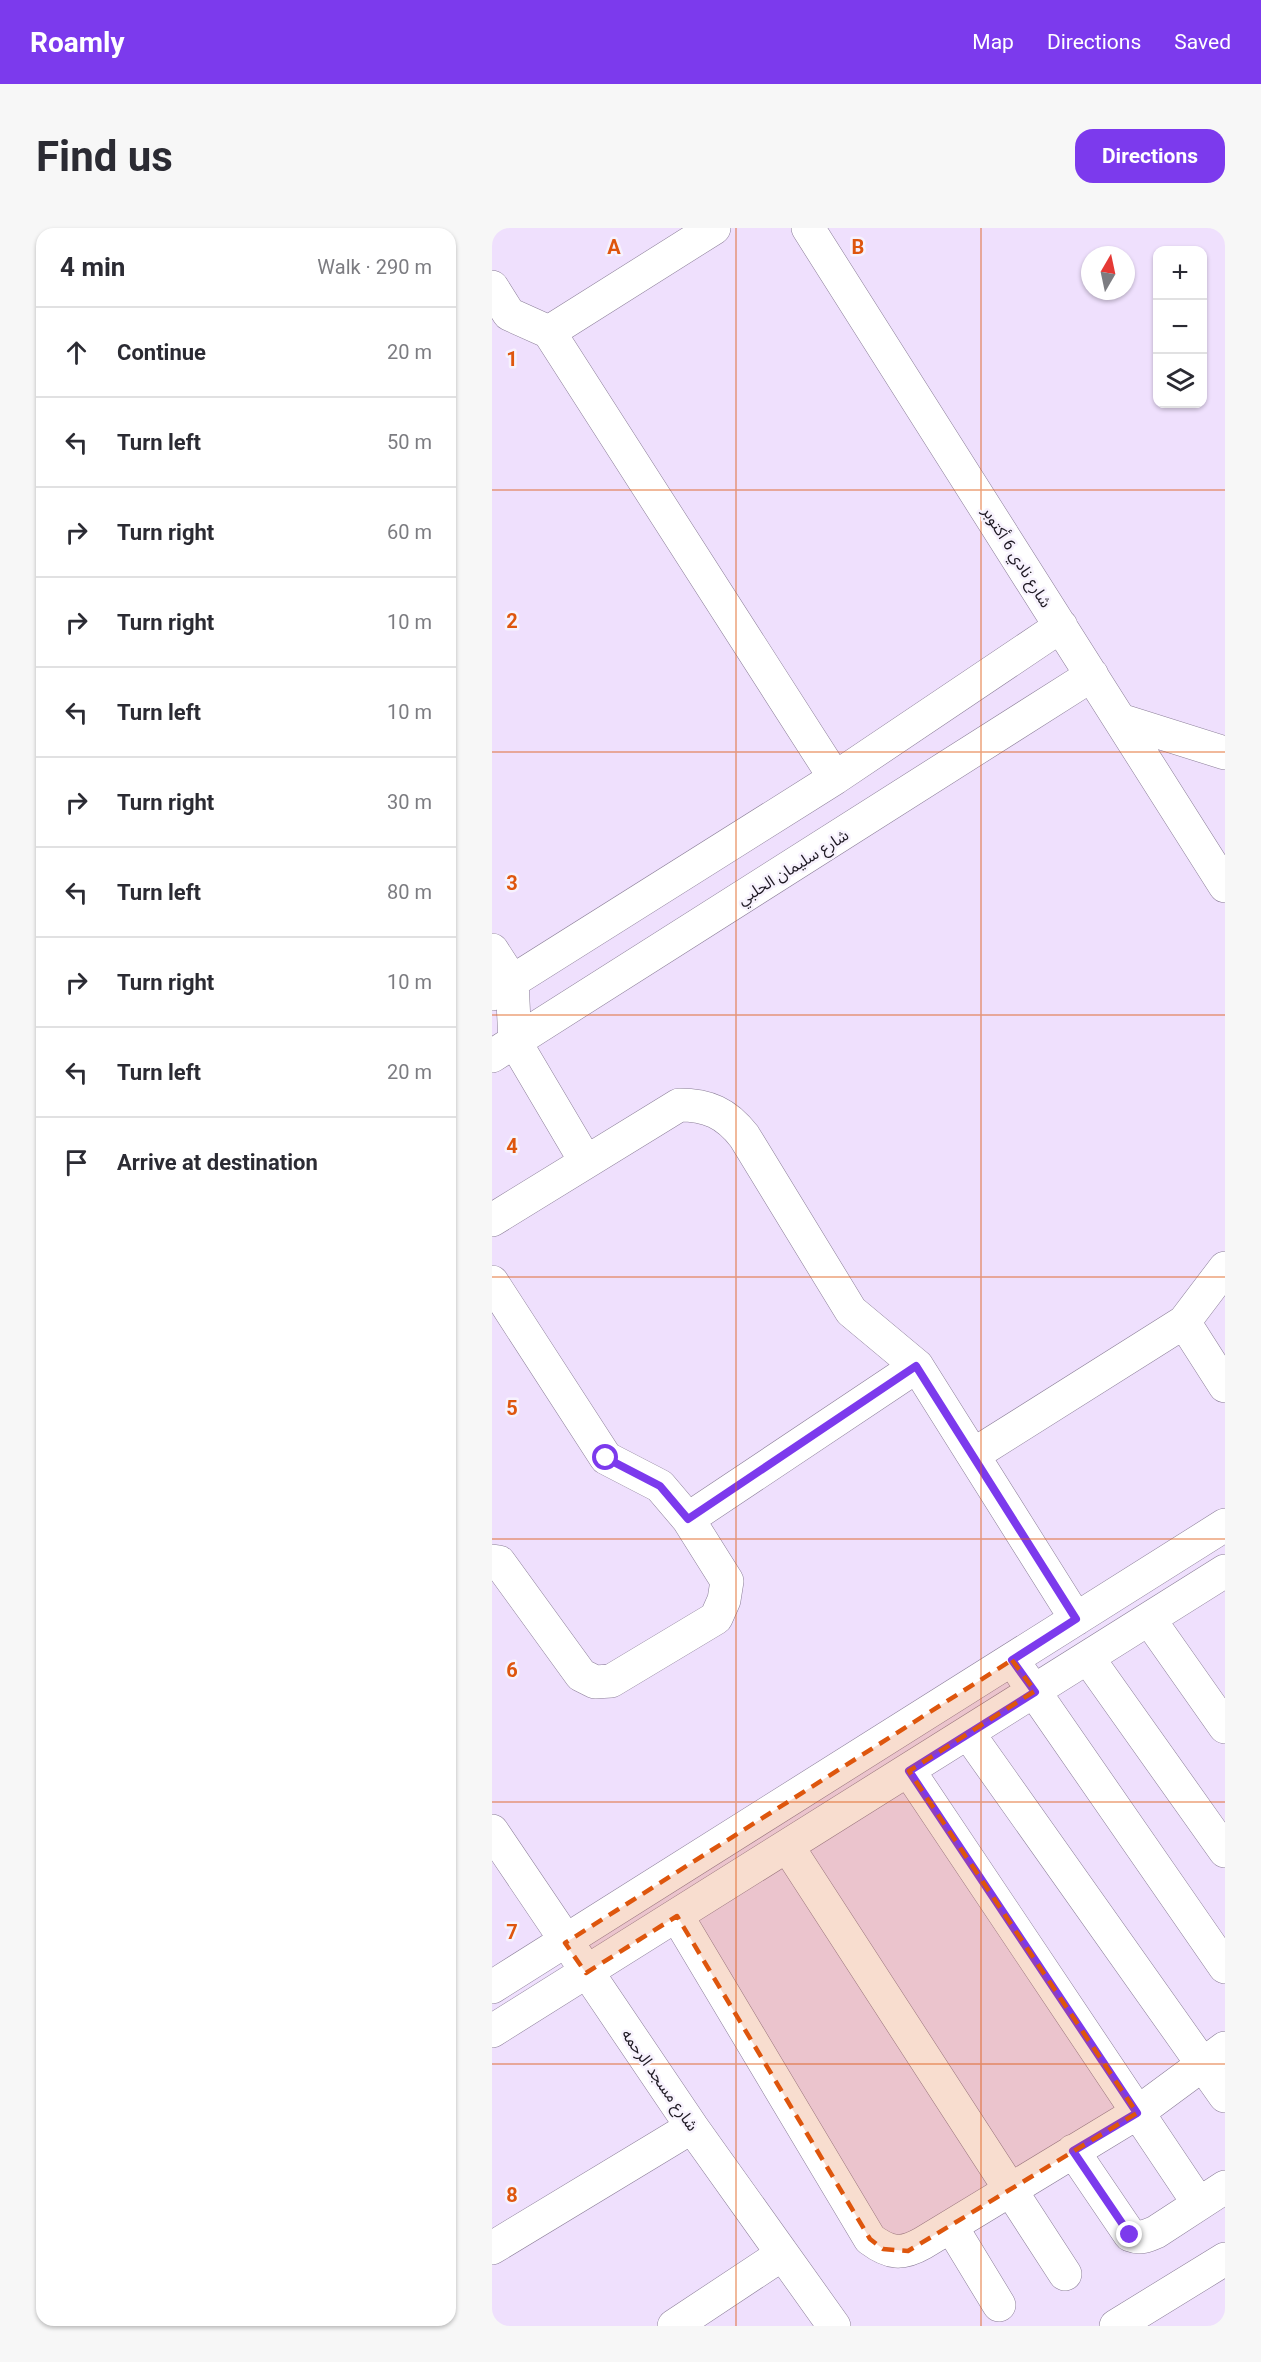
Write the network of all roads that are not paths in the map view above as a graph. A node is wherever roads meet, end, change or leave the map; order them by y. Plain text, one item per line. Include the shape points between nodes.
1 (714, 228) edge
2 (808, 228) edge
3 (492, 287) edge
4 (549, 332) junction
5 (1060, 626) junction
6 (1092, 675) junction
7 (1120, 720) junction
8 (1225, 753) edge
9 (835, 778) junction
10 (1225, 886) edge
11 (492, 950) edge
12 (502, 987) edge
13 (503, 1049) edge
14 (586, 1162) junction
15 (492, 1220) edge
16 (1225, 1268) edge
17 (492, 1282) edge
18 (1184, 1322) junction
19 (916, 1366) junction
20 (1225, 1386) edge
21 (973, 1455) junction
22 (688, 1519) junction
23 (1225, 1525) edge
24 (492, 1561) edge
25 (1225, 1571) edge
26 (1076, 1619) junction
27 (1149, 1619) junction
28 (1089, 1658) junction
29 (1012, 1660) junction
30 (1035, 1692) junction
31 (1225, 1727) edge
32 (968, 1733) junction
33 (909, 1771) junction
34 (492, 1831) edge
35 (788, 1847) junction
36 (1225, 1851) edge
37 (677, 1916) junction
38 (565, 1942) junction
39 (1225, 1967) edge
40 (586, 1973) junction
41 (492, 1987) edge
42 (492, 2031) edge
43 (1215, 2056) edge
44 (1225, 2096) edge
45 (1137, 2113) junction
46 (692, 2127) junction
47 (1073, 2151) junction
48 (1009, 2189) junction
49 (1212, 2196) edge
50 (951, 2226) junction
51 (492, 2248) edge
52 (781, 2254) junction
53 (1225, 2259) edge
54 (1065, 2274) dead end
55 (999, 2305) dead end
56 (674, 2326) edge
57 (834, 2326) edge
58 (1116, 2326) edge

1 - 4 street
2 - 5 street, شارع نادي 6 أكتوبر
3 - 4 street via 509,314
4 - 9 street
5 - 6 street, شارع نادي 6 أكتوبر
5 - 9 street
6 - 7 street, شارع نادي 6 أكتوبر
6 - 13 street, شارع سليمان الحلبي
7 - 8 street
7 - 10 street, شارع نادي 6 أكتوبر
9 - 12 street
11 - 12 street
12 - 13 street
13 - 14 street
14 - 15 street
14 - 19 street via 679,1104 716,1110 744,1136 851,1311
16 - 18 street
17 - 22 street via 606,1458 660,1486
18 - 20 street
18 - 21 street
19 - 21 street
19 - 22 street
21 - 26 street
22 - 24 street via 727,1581 716,1618 611,1681 595,1682 581,1675 499,1562
23 - 26 street
25 - 27 street
26 - 29 street
27 - 28 street
27 - 31 street
28 - 30 street
28 - 36 street
29 - 30 street
29 - 38 street
30 - 32 street
30 - 39 street
32 - 33 street
32 - 43 street
33 - 35 street
33 - 45 street
34 - 38 street, شارع مسجد الرحمه
35 - 37 street
35 - 48 street
37 - 40 street
37 - 50 street via 870,2239 895,2253 908,2251
38 - 40 street, شارع مسجد الرحمه
38 - 41 street
40 - 42 street
40 - 46 street, شارع مسجد الرحمه
43 - 44 street
43 - 45 street
45 - 47 street
45 - 49 street
46 - 51 street
46 - 52 street, شارع مسجد الرحمه
47 - 48 street
47 - 49 street via 1130,2235 1145,2237
48 - 50 street
48 - 54 street
50 - 55 street
52 - 56 street
52 - 57 street, شارع مسجد الرحمه
53 - 58 street

